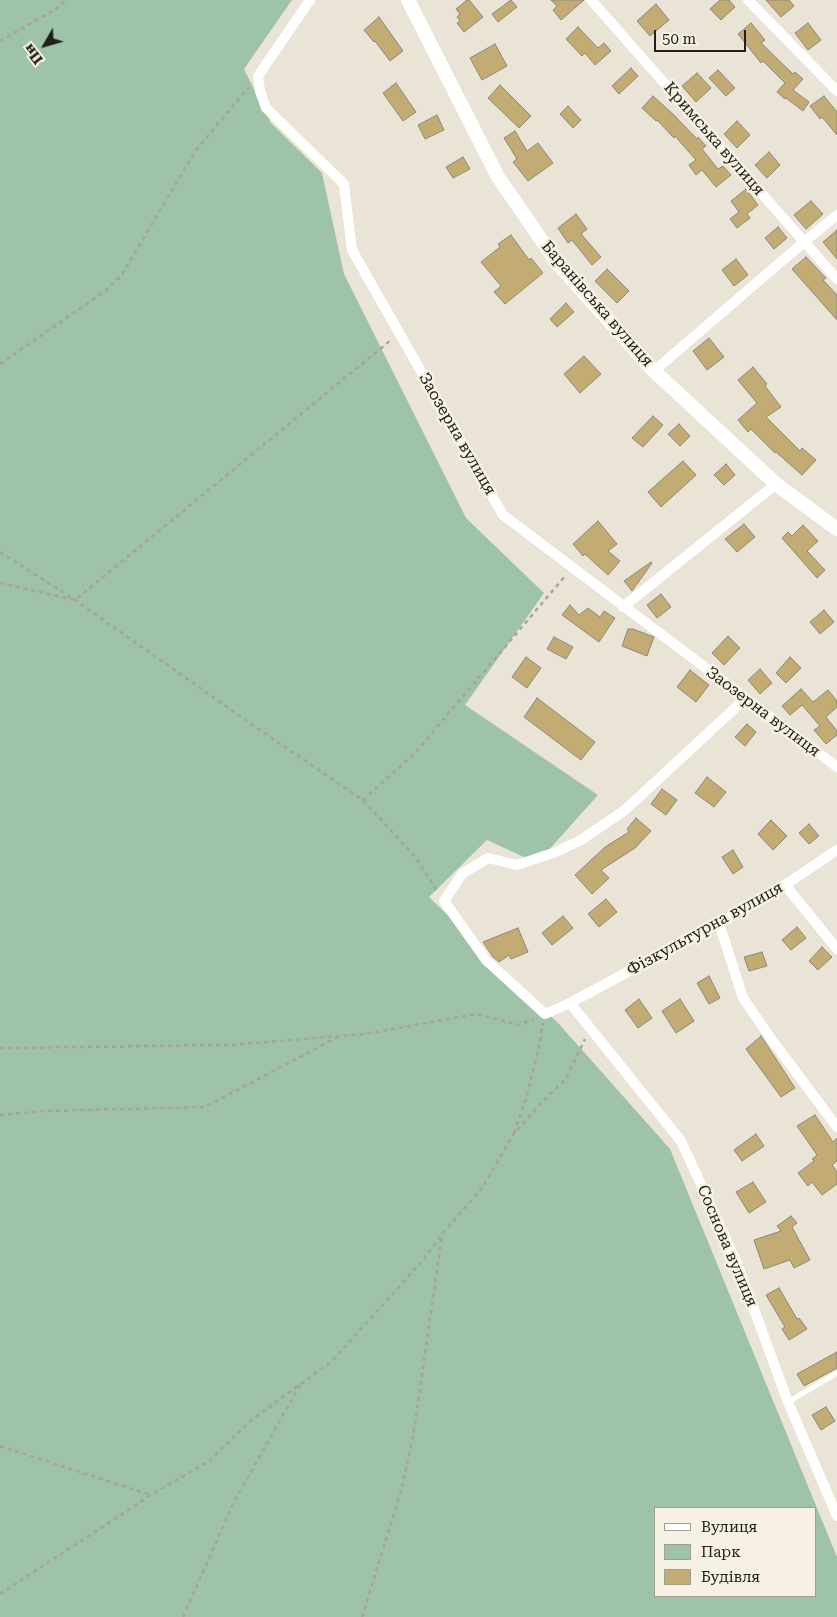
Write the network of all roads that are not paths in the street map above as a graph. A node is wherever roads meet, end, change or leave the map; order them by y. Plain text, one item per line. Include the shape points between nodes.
1 (310, 0) edge
2 (408, 0) edge
3 (591, 0) edge
4 (748, 0) edge
5 (837, 91) edge
6 (837, 215) edge
7 (804, 242) junction
8 (837, 279) edge
9 (654, 371) junction
10 (776, 484) junction
11 (837, 529) edge
12 (623, 607) junction
13 (746, 698) junction
14 (837, 767) edge
15 (837, 850) edge
16 (785, 886) junction
17 (719, 922) junction
18 (837, 949) edge
19 (570, 1003) junction
20 (837, 1127) edge
21 (837, 1373) edge
22 (788, 1402) junction
23 (837, 1516) edge

1 - 12 street, Заозерна вулиця via 258,76 266,108 344,184 352,250 503,516
2 - 9 main road, Баранівська вулиця via 498,177 558,264
3 - 7 street, Кримська вулиця
4 - 5 street
6 - 7 street
7 - 8 street, Кримська вулиця
7 - 9 street
9 - 10 main road, Баранівська вулиця
10 - 11 main road, Баранівська вулиця
10 - 12 street
12 - 13 street, Заозерна вулиця
13 - 14 street, Заозерна вулиця
13 - 19 street, Фізкультурна вулиця via 625,810 581,840 517,865 488,858 462,874 444,901 486,960 544,1014
15 - 16 street, Фізкультурна вулиця
16 - 17 street, Фізкультурна вулиця
16 - 18 street
17 - 19 street, Фізкультурна вулиця
17 - 20 street via 743,998
19 - 22 street, Соснова вулиця via 681,1141 737,1263
21 - 22 lane
22 - 23 street, Соснова вулиця

